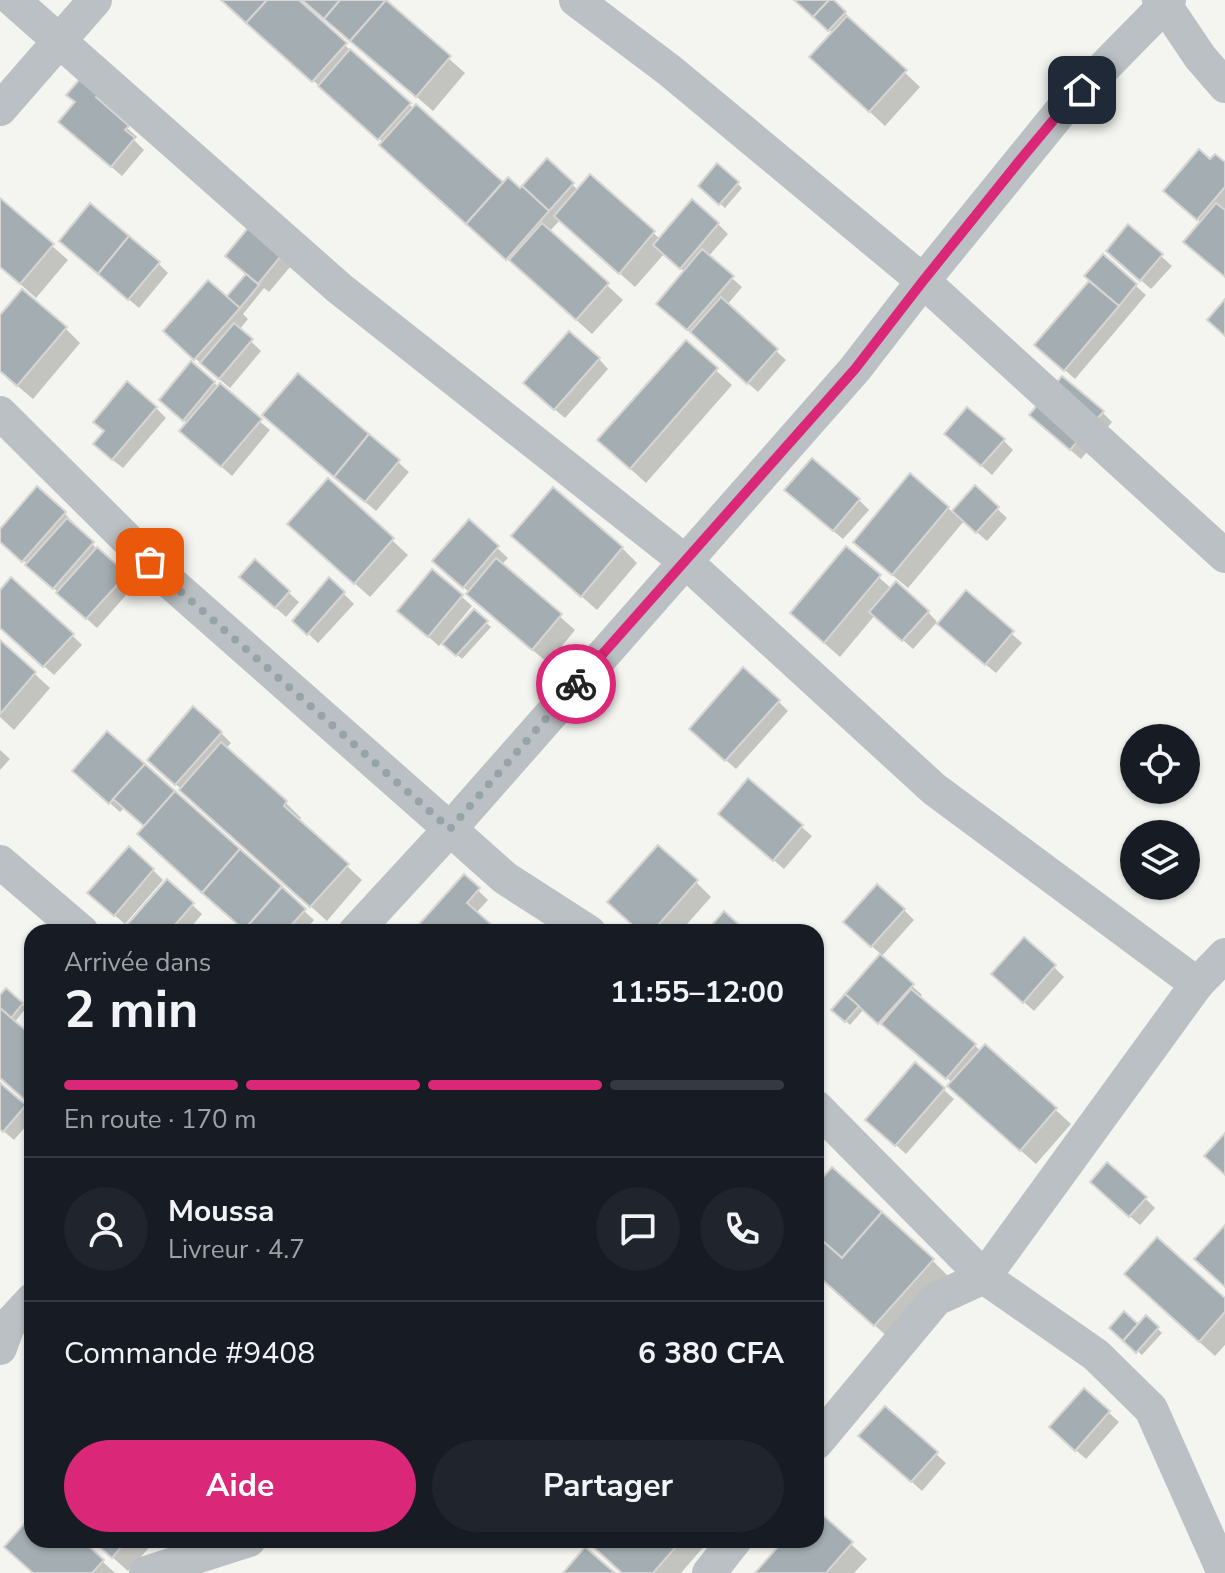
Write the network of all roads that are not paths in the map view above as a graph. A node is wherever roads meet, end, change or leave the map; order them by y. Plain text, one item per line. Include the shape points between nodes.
1 (13, 0) edge
2 (95, 0) edge
3 (576, 0) edge
4 (1164, 2) edge
5 (60, 41) junction
6 (1225, 86) edge
7 (0, 109) edge
8 (923, 281) junction
9 (0, 413) edge
10 (1225, 556) edge
11 (686, 562) junction
12 (450, 829) junction
13 (0, 862) edge
14 (73, 924) edge
15 (362, 924) edge
16 (577, 924) edge
17 (1225, 955) edge
18 (1197, 984) junction
19 (824, 1115) edge
20 (984, 1277) junction
21 (24, 1309) edge
22 (3, 1331) edge
23 (824, 1433) edge
24 (224, 1548) edge
25 (729, 1548) edge
26 (146, 1573) edge
27 (709, 1573) edge
28 (1224, 1573) edge

1 - 5 street
2 - 5 street
3 - 8 street via 669,70
4 - 6 street
4 - 8 street via 1061,111
5 - 7 street
5 - 11 street via 339,288
8 - 10 street
8 - 11 street via 855,369
9 - 12 street via 171,583
11 - 12 street
11 - 18 street via 934,789
12 - 15 street
12 - 16 street via 505,878
13 - 14 street
17 - 18 street
18 - 20 street
19 - 20 street
20 - 23 street via 936,1299
20 - 28 street via 1096,1355 1151,1409
21 - 22 street
24 - 26 street
25 - 27 street

